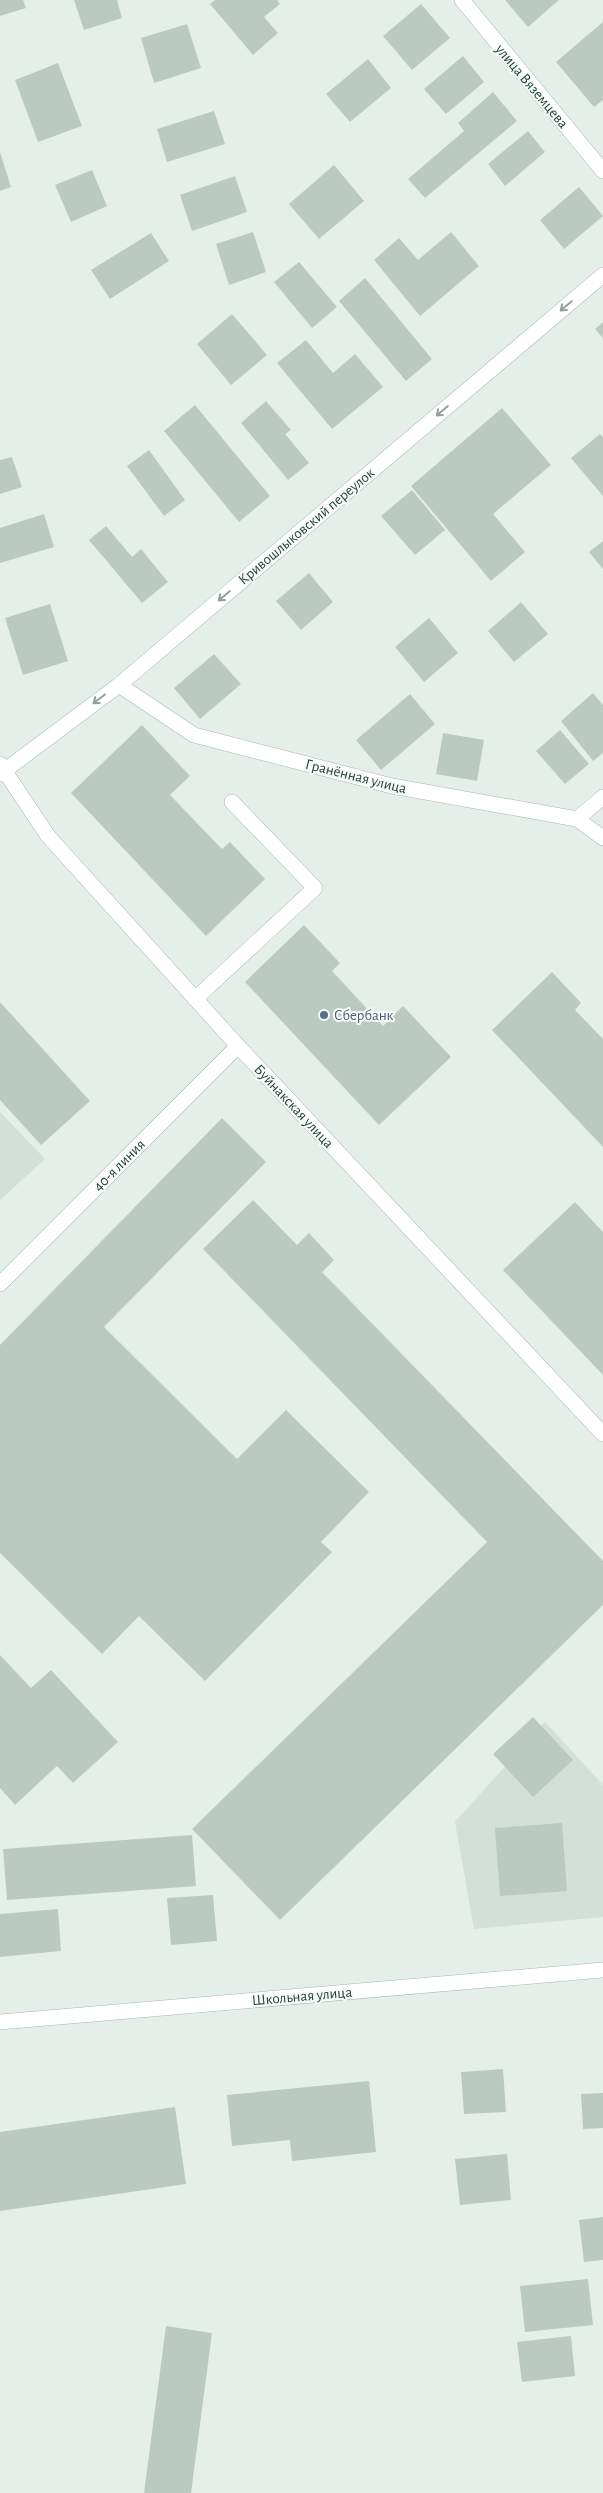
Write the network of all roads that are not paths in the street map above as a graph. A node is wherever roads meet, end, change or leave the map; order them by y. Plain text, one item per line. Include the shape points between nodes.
1 (462, 0) edge
2 (603, 171) edge
3 (603, 275) edge
4 (120, 685) junction
5 (2, 770) edge
6 (603, 797) edge
7 (232, 802) dead end
8 (577, 818) junction
9 (603, 838) edge
10 (195, 999) junction
11 (238, 1046) junction
12 (0, 1284) edge
13 (603, 1434) edge
14 (603, 1970) edge
15 (0, 2022) edge

1 - 2 street, улица Вяземцева
3 -> 4 street, Кривошлыковский переулок
4 -> 5 street, Кривошлыковский переулок
4 - 8 street, Гранённая улица via 194,735 392,786
5 - 10 street, Буйнакская улица via 48,836
6 - 8 street
7 - 10 street via 314,888
8 - 9 street, Гранённая улица
10 - 11 street, Буйнакская улица
11 - 12 street, 40-я линия
11 - 13 street, Буйнакская улица
14 - 15 street, Школьная улица

